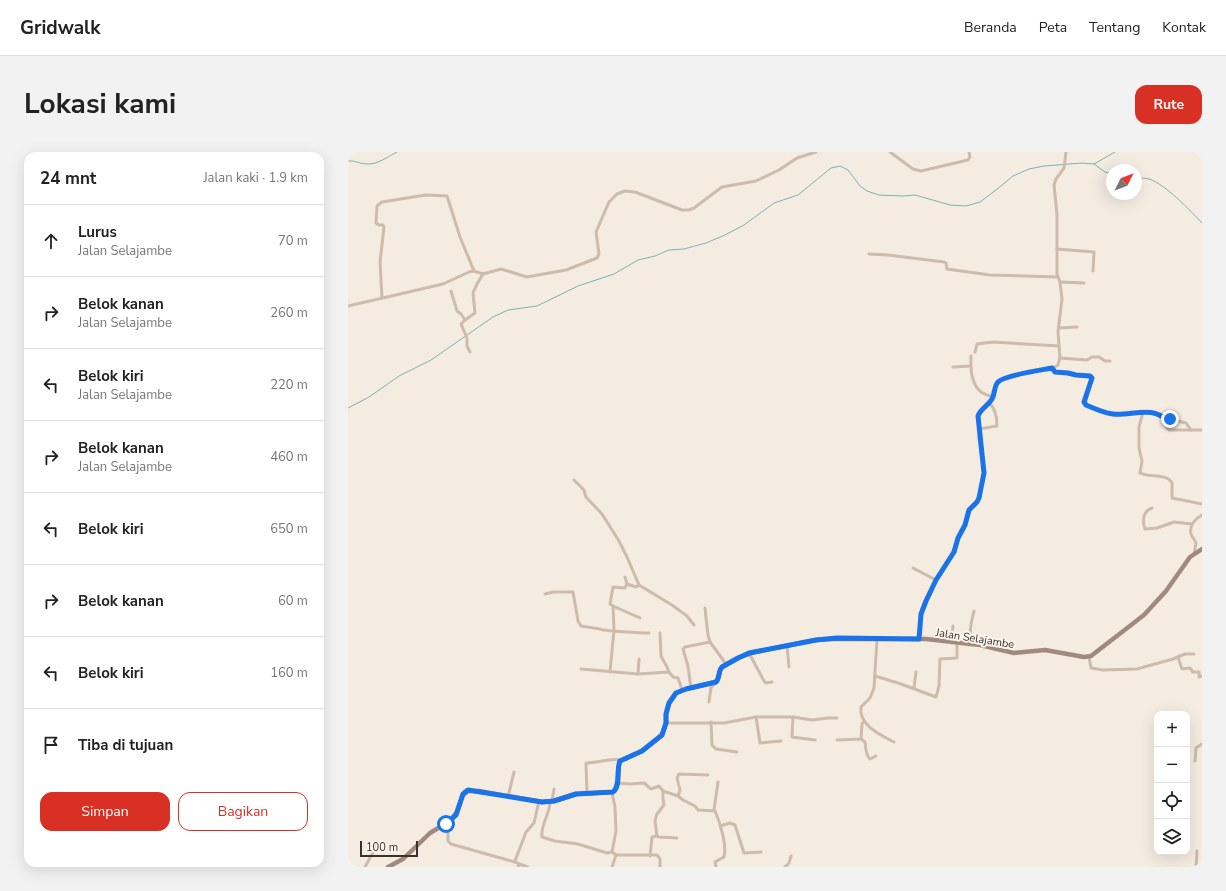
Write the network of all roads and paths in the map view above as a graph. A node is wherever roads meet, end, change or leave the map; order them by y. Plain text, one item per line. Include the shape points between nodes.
1 (816, 152) edge
2 (890, 152) edge
3 (969, 152) edge
4 (1066, 152) edge
5 (1057, 249) junction
6 (869, 254) dead end
7 (474, 271) junction
8 (1093, 271) dead end
9 (483, 274) junction
10 (1058, 277) junction
11 (1060, 282) junction
12 (1084, 283) dead end
13 (451, 291) dead end
14 (382, 298) junction
15 (348, 306) edge
16 (465, 320) junction
17 (1077, 327) dead end
18 (1058, 328) junction
19 (1059, 346) junction
20 (470, 352) dead end
21 (975, 352) dead end
22 (971, 356) dead end
23 (1060, 358) junction
24 (1110, 361) dead end
25 (971, 366) junction
26 (953, 367) dead end
27 (1052, 368) junction
28 (993, 397) junction
29 (989, 403) junction
30 (1143, 412) junction
31 (1167, 421) junction
32 (978, 428) junction
33 (1191, 430) junction
34 (1202, 430) edge
35 (574, 480) dead end
36 (1202, 504) edge
37 (1152, 508) dead end
38 (1202, 515) edge
39 (1192, 524) junction
40 (1202, 549) edge
41 (1194, 554) junction
42 (913, 568) dead end
43 (625, 577) dead end
44 (936, 580) junction
45 (626, 584) junction
46 (639, 585) junction
47 (544, 594) dead end
48 (613, 606) junction
49 (706, 608) dead end
50 (974, 611) dead end
51 (640, 618) dead end
52 (694, 625) dead end
53 (953, 626) dead end
54 (614, 630) junction
55 (660, 632) dead end
56 (649, 633) dead end
57 (877, 639) junction
58 (919, 639) junction
59 (710, 642) junction
60 (951, 643) junction
61 (957, 644) junction
62 (787, 645) junction
63 (970, 645) junction
64 (749, 653) junction
65 (1194, 654) dead end
66 (1089, 656) junction
67 (1178, 657) junction
68 (639, 659) dead end
69 (726, 664) junction
70 (789, 668) dead end
71 (581, 669) dead end
72 (610, 672) junction
73 (669, 672) junction
74 (916, 672) dead end
75 (638, 674) junction
76 (875, 676) junction
77 (1202, 676) edge
78 (714, 682) junction
79 (772, 682) dead end
80 (691, 688) junction
81 (914, 688) junction
82 (682, 690) junction
83 (709, 702) dead end
84 (756, 717) junction
85 (793, 717) junction
86 (837, 718) dead end
87 (864, 721) junction
88 (711, 722) junction
89 (666, 723) junction
90 (861, 739) junction
91 (815, 740) dead end
92 (837, 740) dead end
93 (781, 741) dead end
94 (894, 742) dead end
95 (1202, 744) edge
96 (738, 752) dead end
97 (876, 756) dead end
98 (622, 760) junction
99 (1195, 761) dead end
100 (514, 772) dead end
101 (708, 775) dead end
102 (718, 782) dead end
103 (617, 783) junction
104 (554, 789) dead end
105 (663, 791) junction
106 (587, 793) junction
107 (612, 793) junction
108 (508, 796) junction
109 (678, 796) junction
110 (551, 801) junction
111 (539, 802) junction
112 (714, 810) junction
113 (448, 822) junction
114 (720, 826) junction
115 (657, 836) junction
116 (677, 838) dead end
117 (378, 843) dead end
118 (1197, 851) dead end
119 (612, 852) junction
120 (761, 852) dead end
121 (616, 855) junction
122 (650, 856) junction
123 (791, 856) dead end
124 (515, 862) junction
125 (518, 865) edge
126 (365, 867) edge
127 (388, 867) edge
128 (528, 867) edge
129 (612, 867) edge
130 (660, 867) edge
131 (716, 867) edge
132 (785, 867) edge
133 (1196, 867) edge

1 - 9 street via 796,158 756,181 722,187 689,210 682,210 640,193 623,192 613,197 597,229 599,254 595,260 566,270 527,277 501,269
2 - 3 street via 913,169 921,171 968,160
4 - 5 street via 1064,168 1054,185
5 - 8 street via 1094,253
5 - 10 street
6 - 10 street via 944,262 947,269 984,274
7 - 9 street
7 - 14 street via 443,284
7 - 14 street via 447,196 426,195 382,202 377,206 376,224 384,227 380,262
9 - 16 street via 473,293 475,313
10 - 11 street
11 - 12 street
11 - 18 street via 1062,299
13 - 16 street via 457,311
14 - 15 street
16 - 20 street via 460,326 467,338
17 - 18 street
18 - 19 street
19 - 21 street via 993,342 977,344
19 - 23 street
22 - 25 street
23 - 24 street via 1087,360 1099,357
23 - 27 street via 1057,366
25 - 26 street
25 - 28 street via 978,389
27 - 28 street via 1001,380 996,384
27 - 30 street via 1055,372 1091,377 1084,402 1086,405 1115,414
28 - 29 street
29 - 32 street via 979,414
29 - 32 street via 994,409 997,426
30 - 31 street via 1156,413
30 - 36 street via 1139,427 1142,461 1140,473 1167,478 1172,483 1172,498
31 - 33 street via 1170,419 1186,423
31 - 33 street via 1169,430
32 - 44 street via 984,473 979,498 969,510 954,552
33 - 34 street
35 - 46 street via 602,514 619,541
37 - 39 street via 1144,514 1145,529 1174,522
38 - 39 street
39 - 41 street via 1191,535 1196,543
40 - 41 street
41 - 66 street via 1148,612
42 - 44 street
43 - 45 street
44 - 58 street via 921,614
45 - 46 street via 636,588
45 - 48 street via 625,588 612,588 609,603
46 - 52 street via 672,605
47 - 54 street via 572,592 580,625 603,631
48 - 51 street
48 - 54 street
49 - 59 street
50 - 63 street
53 - 60 street
54 - 56 street
54 - 72 street
55 - 73 street via 661,656
57 - 58 street, Jalan Selajambe
57 - 62 street, Jalan Selajambe via 827,639
57 - 76 street
58 - 60 street, Jalan Selajambe
59 - 69 street
59 - 80 street via 683,649
60 - 61 street, Jalan Selajambe
61 - 63 street, Jalan Selajambe
61 - 81 street via 957,658 940,659 940,686 936,697
62 - 64 street, Jalan Selajambe
62 - 70 street
63 - 66 street, Jalan Selajambe via 1014,653 1045,650
64 - 69 street, Jalan Selajambe
64 - 79 street via 764,682
65 - 67 street
66 - 67 street via 1091,668 1103,670 1143,668
67 - 77 street via 1182,669 1190,668 1193,672 1199,672 1199,677
68 - 75 street
69 - 78 street via 720,670 718,680
71 - 72 street
72 - 75 street
73 - 75 street
73 - 82 street via 678,678
74 - 81 street
76 - 81 street
76 - 87 street via 873,693 861,709
78 - 80 street
78 - 83 street via 710,688
80 - 82 street
82 - 89 street via 671,699
84 - 85 street
84 - 88 street via 724,723
84 - 93 street via 760,743
85 - 86 street via 812,720
85 - 91 street via 792,737
87 - 90 street
87 - 94 street via 876,733
88 - 89 street
88 - 96 street via 712,745 716,749
89 - 98 street via 664,732 656,741 639,753
90 - 92 street
90 - 97 street via 865,743 868,757 870,759
95 - 99 street via 1196,748
98 - 103 street via 618,766
98 - 106 street via 586,763
100 - 108 street
101 - 109 street via 679,774
102 - 112 street
103 - 105 street via 644,783 651,789 659,786
103 - 107 street via 616,790
104 - 110 street
105 - 109 street
105 - 115 street via 664,805 655,821
106 - 107 street
106 - 110 street
107 - 119 street via 616,831
108 - 111 street
108 - 113 street via 466,791 456,815
109 - 112 street via 698,810
110 - 111 street
110 - 119 street via 542,837
111 - 124 street via 534,823 526,832
112 - 114 street
113 - 124 street via 448,841 451,844
113 - 127 street via 430,833 403,859
114 - 120 street via 730,823 735,825 744,853
114 - 131 street via 725,855 715,862
115 - 116 street
115 - 122 street via 652,837
117 - 126 street
118 - 133 street
119 - 121 street
121 - 122 street
121 - 129 street
122 - 130 street via 658,856
123 - 132 street
124 - 125 street
125 - 128 street

